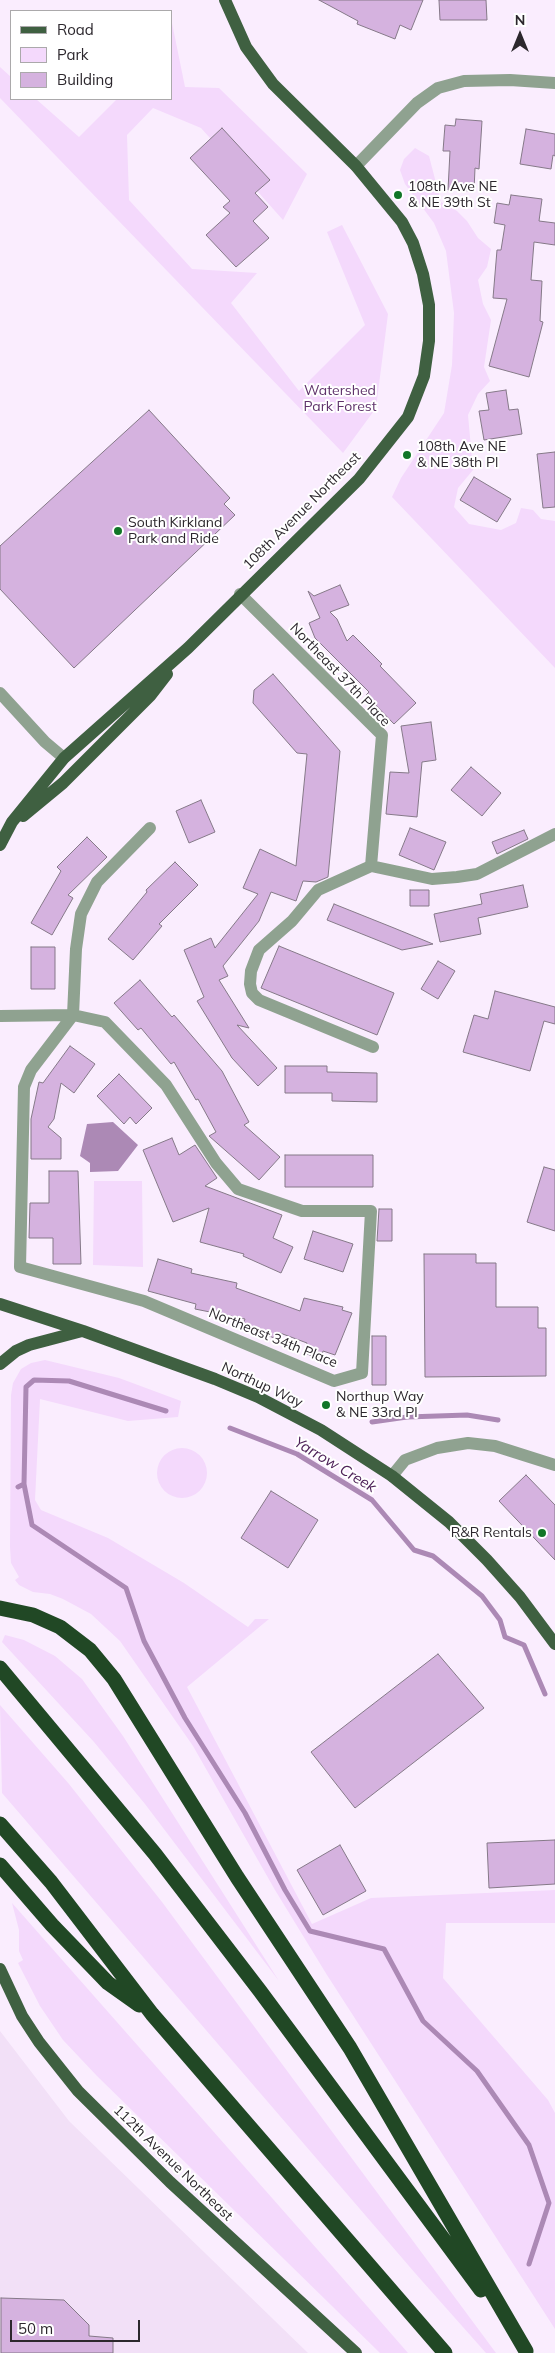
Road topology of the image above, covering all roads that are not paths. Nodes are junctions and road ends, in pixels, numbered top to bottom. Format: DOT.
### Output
graph roads {
  1 [pos="224,0"];
  2 [pos="555,83"];
  3 [pos="356,166"];
  4 [pos="240,594"];
  5 [pos="188,648"];
  6 [pos="0,693"];
  7 [pos="64,758"];
  8 [pos="12,822"];
  9 [pos="150,828"];
  10 [pos="555,834"];
  11 [pos="0,845"];
  12 [pos="371,866"];
  13 [pos="73,1015"];
  14 [pos="0,1016"];
  15 [pos="373,1047"];
  16 [pos="0,1304"];
  17 [pos="83,1331"];
  18 [pos="0,1364"];
  19 [pos="555,1465"];
  20 [pos="392,1476"];
  21 [pos="0,1608"];
  22 [pos="555,1644"];
  23 [pos="0,1668"];
  24 [pos="0,1824"];
  25 [pos="0,1865"];
  26 [pos="0,1969"];
  27 [pos="152,2014"];
  28 [pos="527,2352"];
  29 [pos="356,2353"];
  30 [pos="445,2353"];
  1 -- 3 [label="main road, 108th Avenue Northeast"];
  2 -- 3 [label="street"];
  3 -- 4 [label="main road, 108th Avenue Northeast"];
  4 -- 5 [label="main road, 108th Avenue Northeast"];
  4 -- 12 [label="street, Northeast 37th Place"];
  5 -- 7 [label="main road, 108th Avenue Northeast"];
  5 -- 8 [label="main road"];
  6 -- 7 [label="street"];
  7 -- 8 [label="main road, 108th Avenue Northeast"];
  8 -- 11 [label="main road, 108th Avenue Northeast"];
  9 -- 13 [label="street"];
  10 -- 12 [label="street"];
  12 -- 15 [label="street"];
  13 -- 13 [label="street, Northeast 34th Place"];
  13 -- 14 [label="street"];
  16 -- 17 [label="main road, Northup Way"];
  17 -- 18 [label="main road"];
  17 -- 20 [label="main road, Northup Way"];
  19 -- 20 [label="street"];
  20 -- 22 [label="main road, Northup Way"];
  21 -- 28 [label="highway"];
  23 -- 28 [label="highway"];
  24 -- 27 [label="highway"];
  25 -- 27 [label="highway"];
  26 -- 29 [label="main road, 112th Avenue Northeast"];
  27 -- 30 [label="highway"];
}
